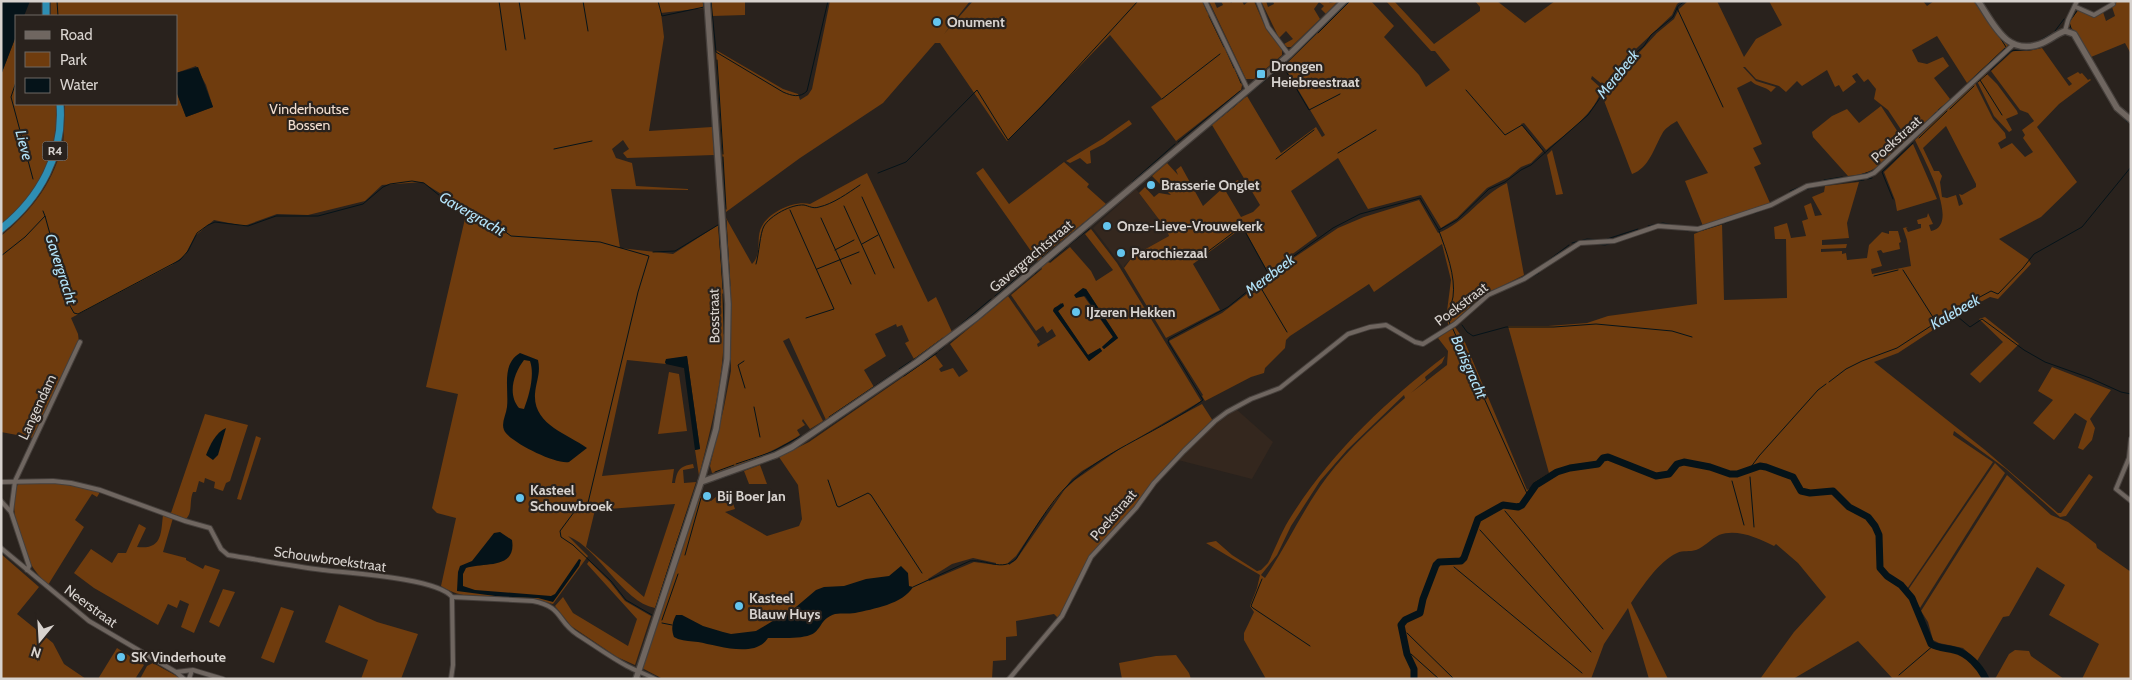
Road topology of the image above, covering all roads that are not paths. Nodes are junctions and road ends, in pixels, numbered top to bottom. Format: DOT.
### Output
graph roads {
  1 [pos="46,1"];
  2 [pos="707,1"];
  3 [pos="1205,1"];
  4 [pos="1258,1"];
  5 [pos="1344,1"];
  6 [pos="1978,1"];
  7 [pos="2077,1"];
  8 [pos="2113,4"];
  9 [pos="2076,7"];
  10 [pos="46,15"];
  11 [pos="2065,31"];
  12 [pos="2013,45"];
  13 [pos="1289,55"];
  14 [pos="1248,90"];
  15 [pos="60,105"];
  16 [pos="2131,120"];
  17 [pos="1,229"];
  18 [pos="80,342"];
  19 [pos="2131,439"];
  20 [pos="15,481"];
  21 [pos="1,482"];
  22 [pos="701,482"];
  23 [pos="1,501"];
  24 [pos="2131,501"];
  25 [pos="11,512"];
  26 [pos="1,548"];
  27 [pos="28,570"];
  28 [pos="452,597"];
  29 [pos="638,670"];
  30 [pos="183,675"];
  31 [pos="190,676"];
  32 [pos="223,679"];
  33 [pos="451,679"];
  34 [pos="636,679"];
  35 [pos="655,679"];
  36 [pos="1009,679"];
  1 -- 10 [label="highway"];
  2 -- 22 [label="street, Bosstraat"];
  3 -- 14 [label="street"];
  4 -- 13 [label="street"];
  5 -- 13 [label="street, Gavergrachtstraat"];
  6 -- 12 [label="street"];
  7 -- 9 [label="street"];
  8 -- 9 [label="street"];
  9 -- 11 [label="street"];
  11 -- 12 [label="street"];
  11 -- 16 [label="street"];
  12 -- 36 [label="street, Poekstraat"];
  13 -- 14 [label="street, Gavergrachtstraat"];
  14 -- 22 [label="street, Gavergrachtstraat"];
  15 -- 17 [label="highway, R4"];
  18 -- 20 [label="street, Langendam"];
  19 -- 24 [label="street"];
  20 -- 21 [label="street, Schouwbroekstraat"];
  20 -- 25 [label="street, Langendam"];
  20 -- 28 [label="street, Schouwbroekstraat"];
  22 -- 29 [label="street, Bosstraat"];
  23 -- 25 [label="street"];
  25 -- 27 [label="street"];
  26 -- 27 [label="street, Neerstraat"];
  27 -- 30 [label="street, Neerstraat"];
  28 -- 29 [label="street, Schouwbroekstraat"];
  28 -- 33 [label="street"];
  29 -- 34 [label="street, Bosstraat"];
  29 -- 35 [label="street, Schouwbroekstraat"];
  30 -- 31 [label="street, Neerstraat"];
  31 -- 32 [label="street, Neerstraat"];
}
